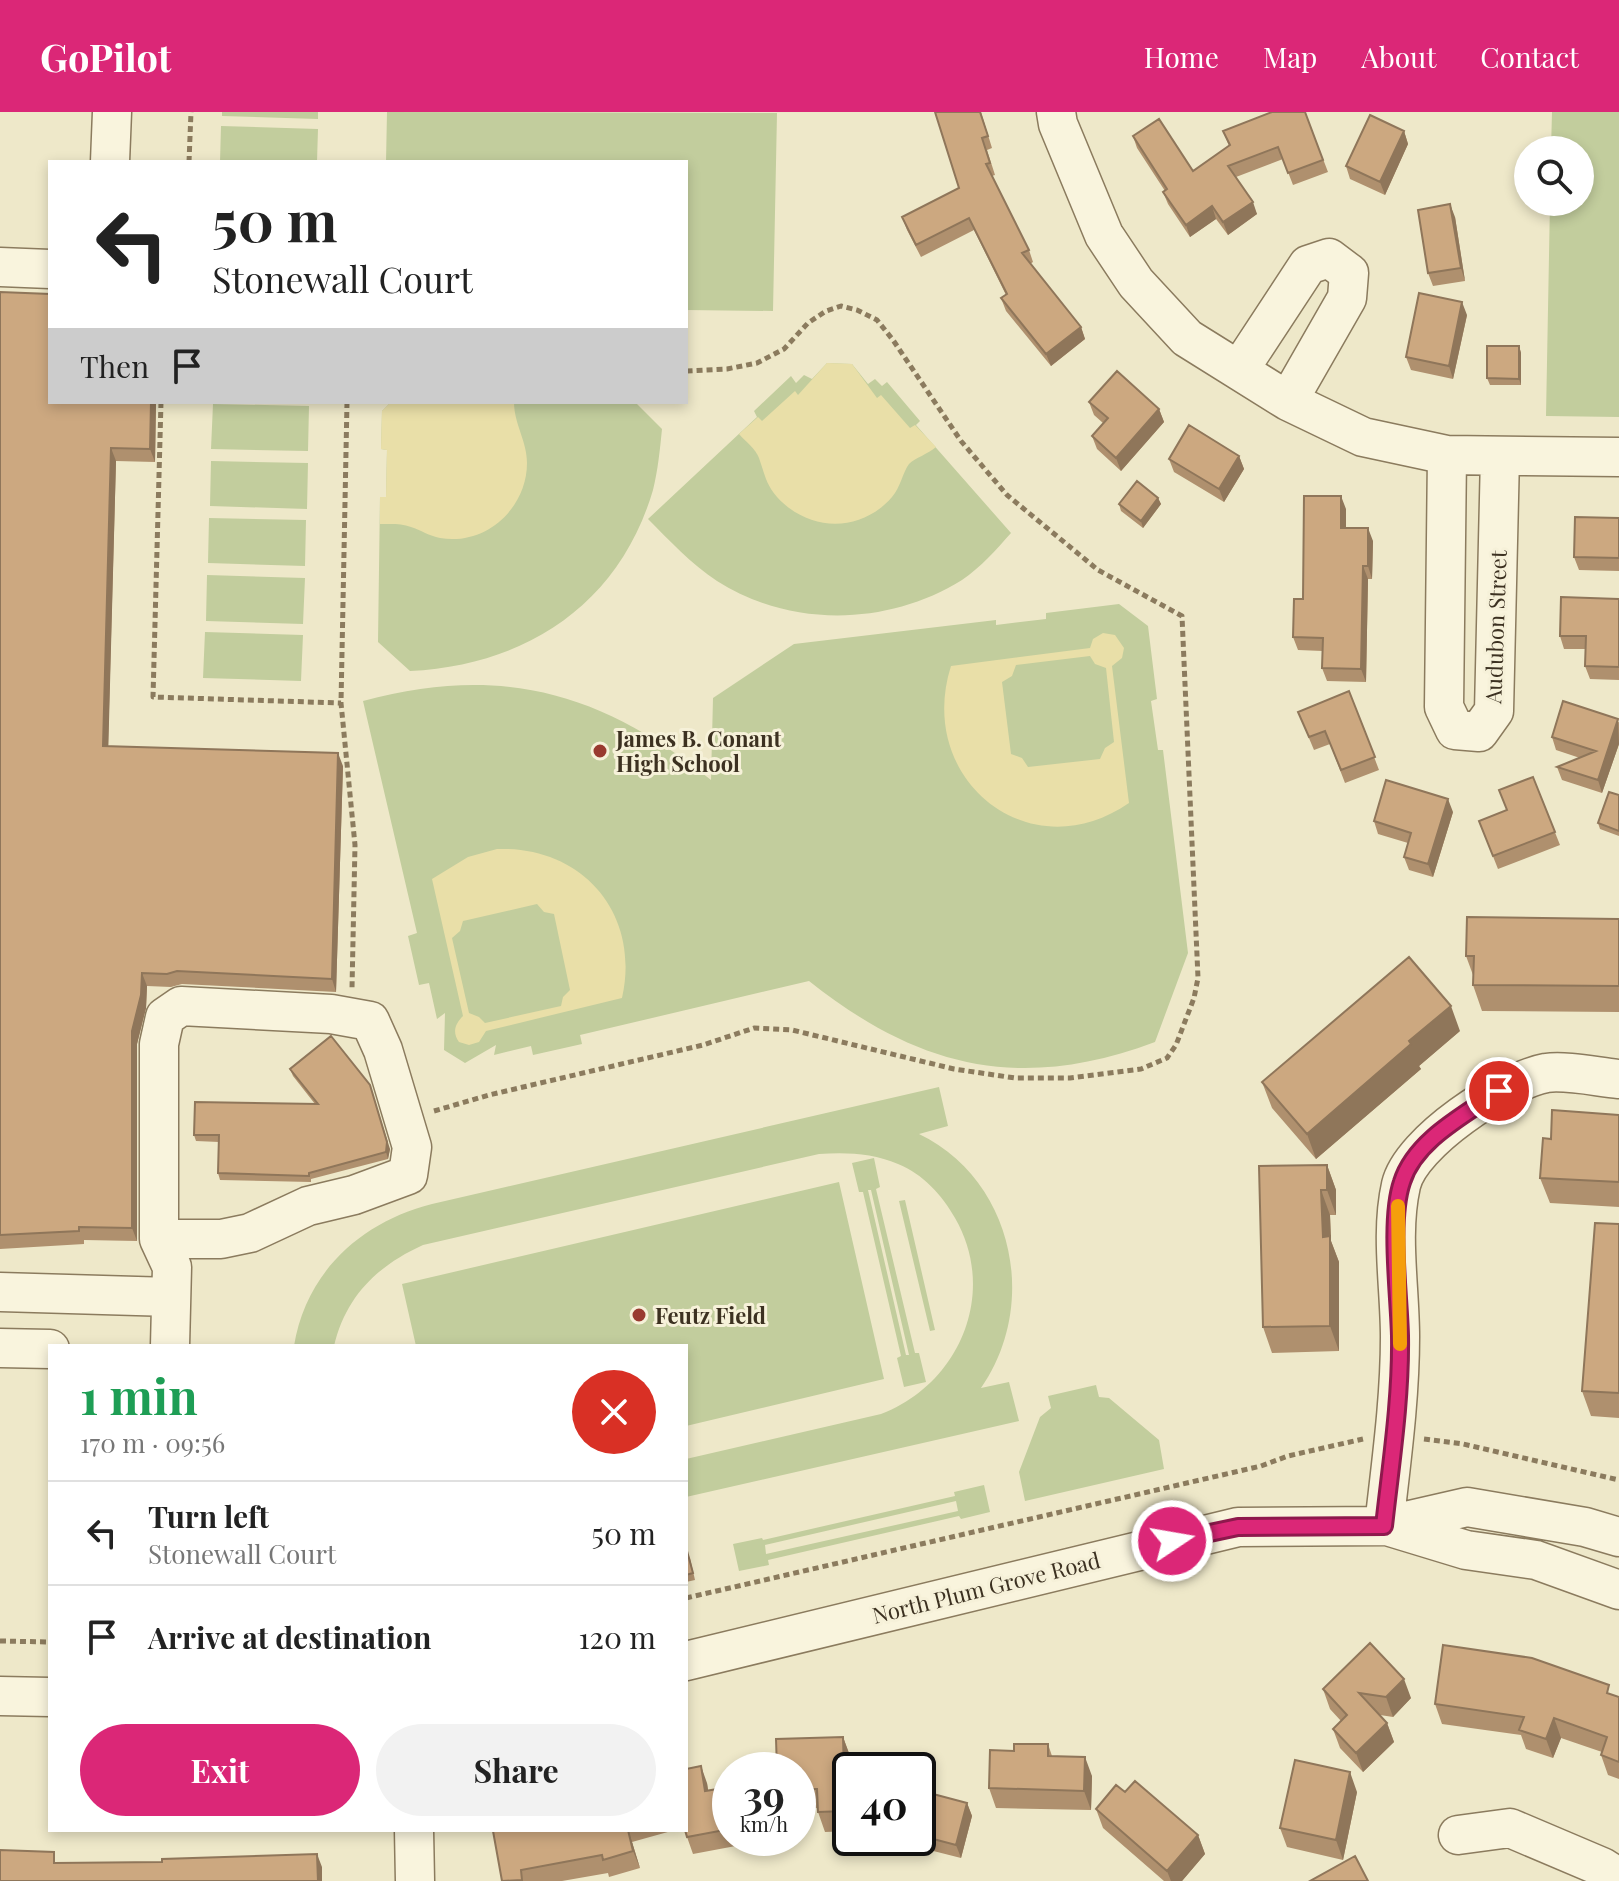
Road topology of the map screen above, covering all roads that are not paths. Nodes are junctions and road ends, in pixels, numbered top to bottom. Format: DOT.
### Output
graph roads {
  1 [pos="112,112"];
  2 [pos="1056,112"];
  3 [pos="110,160"];
  4 [pos="0,267"];
  5 [pos="48,269"];
  6 [pos="1239,370"];
  7 [pos="1288,401"];
  8 [pos="1447,455"];
  9 [pos="1500,456"];
  10 [pos="1619,457"];
  11 [pos="1619,1079"];
  12 [pos="159,1239"];
  13 [pos="0,1292"];
  14 [pos="171,1297"];
  15 [pos="170,1344"];
  16 [pos="0,1348"];
  17 [pos="48,1349"];
  18 [pos="1384,1526"];
  19 [pos="1619,1537"];
  20 [pos="1619,1590"];
  21 [pos="688,1661"];
  22 [pos="0,1696"];
  23 [pos="48,1697"];
  24 [pos="414,1832"];
  25 [pos="1458,1835"];
  26 [pos="1619,1878"];
  27 [pos="415,1881"];
  1 -- 3 [label="street"];
  2 -- 6 [label="street"];
  4 -- 5 [label="street"];
  6 -- 7 [label="street"];
  6 -- 7 [label="street"];
  7 -- 8 [label="street"];
  8 -- 9 [label="street"];
  8 -- 9 [label="street, Audubon Street"];
  9 -- 10 [label="street"];
  11 -- 18 [label="street"];
  12 -- 12 [label="street"];
  12 -- 14 [label="street"];
  13 -- 14 [label="street"];
  14 -- 15 [label="street"];
  16 -- 17 [label="street"];
  18 -- 19 [label="street, North Plum Grove Road"];
  18 -- 20 [label="street, North Plum Grove Road"];
  18 -- 21 [label="street, North Plum Grove Road"];
  22 -- 23 [label="street"];
  24 -- 27 [label="street"];
  25 -- 26 [label="street"];
}
